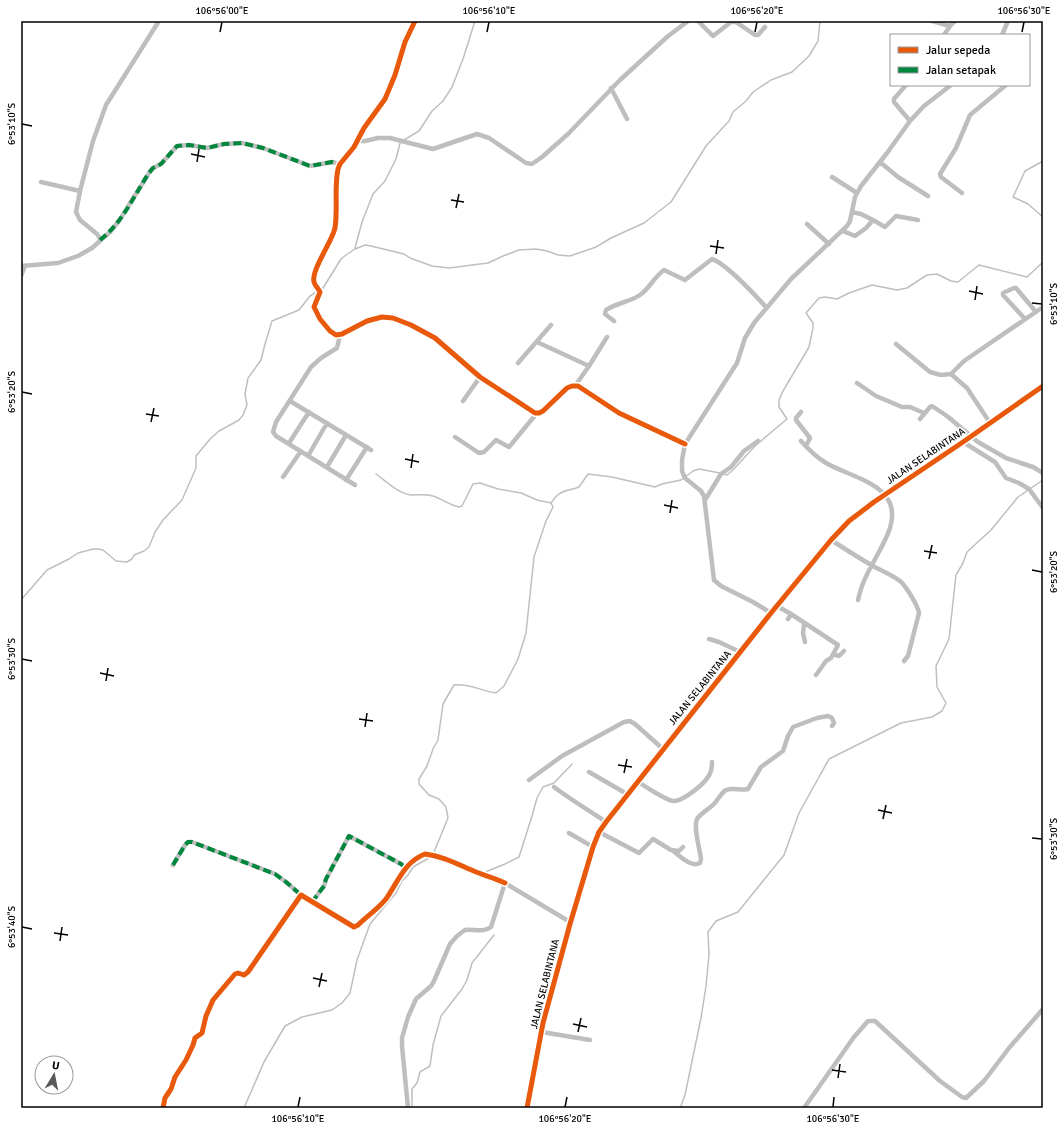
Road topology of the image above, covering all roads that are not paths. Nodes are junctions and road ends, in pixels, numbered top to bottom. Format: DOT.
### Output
graph roads {
  1 [pos="159,21"];
  2 [pos="415,21"];
  3 [pos="688,21"];
  4 [pos="698,21"];
  5 [pos="932,21"];
  6 [pos="955,21"];
  7 [pos="1008,21"];
  8 [pos="950,26"];
  9 [pos="765,27"];
  10 [pos="945,34"];
  11 [pos="1002,34"];
  12 [pos="905,86"];
  13 [pos="950,86"];
  14 [pos="1005,86"];
  15 [pos="612,88"];
  16 [pos="627,119"];
  17 [pos="910,121"];
  18 [pos="357,141"];
  19 [pos="880,162"];
  20 [pos="340,164"];
  21 [pos="832,177"];
  22 [pos="41,182"];
  23 [pos="80,191"];
  24 [pos="857,193"];
  25 [pos="962,193"];
  26 [pos="928,196"];
  27 [pos="852,212"];
  28 [pos="873,220"];
  29 [pos="918,220"];
  30 [pos="807,224"];
  31 [pos="843,231"];
  32 [pos="100,240"];
  33 [pos="829,244"];
  34 [pos="23,266"];
  35 [pos="21,276"];
  36 [pos="766,307"];
  37 [pos="1043,307"];
  38 [pos="1036,312"];
  39 [pos="1025,319"];
  40 [pos="614,321"];
  41 [pos="551,325"];
  42 [pos="340,335"];
  43 [pos="607,337"];
  44 [pos="537,342"];
  45 [pos="896,344"];
  46 [pos="518,363"];
  47 [pos="589,366"];
  48 [pos="951,374"];
  49 [pos="480,377"];
  50 [pos="857,383"];
  51 [pos="575,386"];
  52 [pos="1043,386"];
  53 [pos="290,401"];
  54 [pos="463,401"];
  55 [pos="309,412"];
  56 [pos="801,412"];
  57 [pos="924,413"];
  58 [pos="537,414"];
  59 [pos="920,419"];
  60 [pos="327,423"];
  61 [pos="990,423"];
  62 [pos="346,435"];
  63 [pos="455,437"];
  64 [pos="970,437"];
  65 [pos="758,441"];
  66 [pos="801,441"];
  67 [pos="963,442"];
  68 [pos="289,443"];
  69 [pos="685,444"];
  70 [pos="806,446"];
  71 [pos="367,447"];
  72 [pos="372,450"];
  73 [pos="301,451"];
  74 [pos="308,456"];
  75 [pos="326,467"];
  76 [pos="1043,473"];
  77 [pos="283,477"];
  78 [pos="346,480"];
  79 [pos="355,485"];
  80 [pos="885,495"];
  81 [pos="705,500"];
  82 [pos="1043,508"];
  83 [pos="831,540"];
  84 [pos="872,566"];
  85 [pos="858,600"];
  86 [pos="777,606"];
  87 [pos="771,613"];
  88 [pos="804,624"];
  89 [pos="709,639"];
  90 [pos="805,642"];
  91 [pos="844,651"];
  92 [pos="740,652"];
  93 [pos="833,654"];
  94 [pos="904,661"];
  95 [pos="816,675"];
  96 [pos="832,726"];
  97 [pos="663,749"];
  98 [pos="712,762"];
  99 [pos="589,772"];
  100 [pos="530,780"];
  101 [pos="637,781"];
  102 [pos="554,787"];
  103 [pos="627,794"];
  104 [pos="606,822"];
  105 [pos="599,832"];
  106 [pos="568,833"];
  107 [pos="593,847"];
  108 [pos="683,847"];
  109 [pos="673,850"];
  110 [pos="173,865"];
  111 [pos="406,868"];
  112 [pos="505,883"];
  113 [pos="301,895"];
  114 [pos="312,902"];
  115 [pos="570,922"];
  116 [pos="1043,1009"];
  117 [pos="542,1032"];
  118 [pos="590,1040"];
  119 [pos="163,1108"];
  120 [pos="408,1108"];
  121 [pos="528,1108"];
  122 [pos="804,1108"];
  1 -- 23 [label="street"];
  2 -- 18 [label="street"];
  3 -- 15 [label="street"];
  4 -- 9 [label="street"];
  5 -- 8 [label="street"];
  6 -- 8 [label="street"];
  7 -- 11 [label="street"];
  8 -- 10 [label="street"];
  12 -- 17 [label="street"];
  13 -- 17 [label="street"];
  14 -- 25 [label="street"];
  15 -- 16 [label="street"];
  15 -- 18 [label="street"];
  17 -- 19 [label="street"];
  18 -- 20 [label="street"];
  19 -- 24 [label="street"];
  19 -- 26 [label="street"];
  20 -- 32 [label="street"];
  20 -- 42 [label="street"];
  21 -- 24 [label="street"];
  22 -- 23 [label="street"];
  23 -- 32 [label="street"];
  24 -- 27 [label="street"];
  27 -- 28 [label="street"];
  27 -- 31 [label="street"];
  28 -- 29 [label="street"];
  28 -- 31 [label="street"];
  30 -- 33 [label="street"];
  31 -- 33 [label="street"];
  32 -- 34 [label="street"];
  33 -- 36 [label="street"];
  34 -- 35 [label="street"];
  36 -- 40 [label="street"];
  36 -- 69 [label="street"];
  37 -- 38 [label="street"];
  38 -- 39 [label="street"];
  38 -- 39 [label="street"];
  39 -- 48 [label="street"];
  41 -- 44 [label="street"];
  42 -- 49 [label="street"];
  42 -- 53 [label="street"];
  43 -- 47 [label="street"];
  44 -- 46 [label="street"];
  44 -- 47 [label="street"];
  45 -- 48 [label="street"];
  47 -- 51 [label="street"];
  48 -- 61 [label="street"];
  49 -- 54 [label="street"];
  49 -- 58 [label="street"];
  50 -- 57 [label="street"];
  51 -- 58 [label="street"];
  51 -- 69 [label="street"];
  52 -- 61 [label="street, JALAN SELABINTANA"];
  53 -- 55 [label="street"];
  53 -- 68 [label="street"];
  55 -- 60 [label="street"];
  55 -- 68 [label="street"];
  56 -- 70 [label="street"];
  57 -- 59 [label="street"];
  57 -- 64 [label="street"];
  58 -- 63 [label="street"];
  60 -- 62 [label="street"];
  60 -- 74 [label="street"];
  61 -- 64 [label="street, JALAN SELABINTANA"];
  62 -- 71 [label="street"];
  62 -- 75 [label="street"];
  64 -- 67 [label="street, JALAN SELABINTANA"];
  64 -- 76 [label="street"];
  65 -- 81 [label="street"];
  66 -- 70 [label="street"];
  67 -- 80 [label="street, JALAN SELABINTANA"];
  67 -- 82 [label="street"];
  68 -- 73 [label="street"];
  69 -- 81 [label="street"];
  70 -- 80 [label="street"];
  71 -- 72 [label="street"];
  71 -- 78 [label="street"];
  73 -- 74 [label="street"];
  73 -- 77 [label="street"];
  74 -- 75 [label="street"];
  75 -- 78 [label="street"];
  78 -- 79 [label="street"];
  80 -- 83 [label="street, JALAN SELABINTANA"];
  80 -- 84 [label="street"];
  81 -- 87 [label="street"];
  83 -- 84 [label="street"];
  83 -- 86 [label="street, JALAN SELABINTANA"];
  84 -- 85 [label="street"];
  84 -- 94 [label="street"];
  86 -- 87 [label="street, JALAN SELABINTANA"];
  86 -- 88 [label="street"];
  87 -- 92 [label="street, JALAN SELABINTANA"];
  88 -- 90 [label="street"];
  88 -- 93 [label="street"];
  89 -- 92 [label="street"];
  91 -- 93 [label="street"];
  92 -- 97 [label="street, JALAN SELABINTANA"];
  93 -- 95 [label="street"];
  96 -- 109 [label="street"];
  97 -- 100 [label="street"];
  97 -- 101 [label="street, JALAN SELABINTANA"];
  98 -- 101 [label="street"];
  99 -- 103 [label="street"];
  101 -- 103 [label="street, JALAN SELABINTANA"];
  102 -- 104 [label="street"];
  103 -- 104 [label="street, JALAN SELABINTANA"];
  104 -- 105 [label="street, JALAN SELABINTANA"];
  105 -- 107 [label="street, JALAN SELABINTANA"];
  105 -- 109 [label="street"];
  106 -- 107 [label="street"];
  107 -- 115 [label="street, JALAN SELABINTANA"];
  108 -- 109 [label="street"];
  110 -- 113 [label="street"];
  111 -- 112 [label="street"];
  111 -- 114 [label="street"];
  111 -- 114 [label="street"];
  112 -- 115 [label="street"];
  112 -- 120 [label="street"];
  113 -- 114 [label="street"];
  113 -- 119 [label="street"];
  115 -- 117 [label="street, JALAN SELABINTANA"];
  116 -- 122 [label="street"];
  117 -- 118 [label="street"];
  117 -- 121 [label="street, JALAN SELABINTANA"];
}
